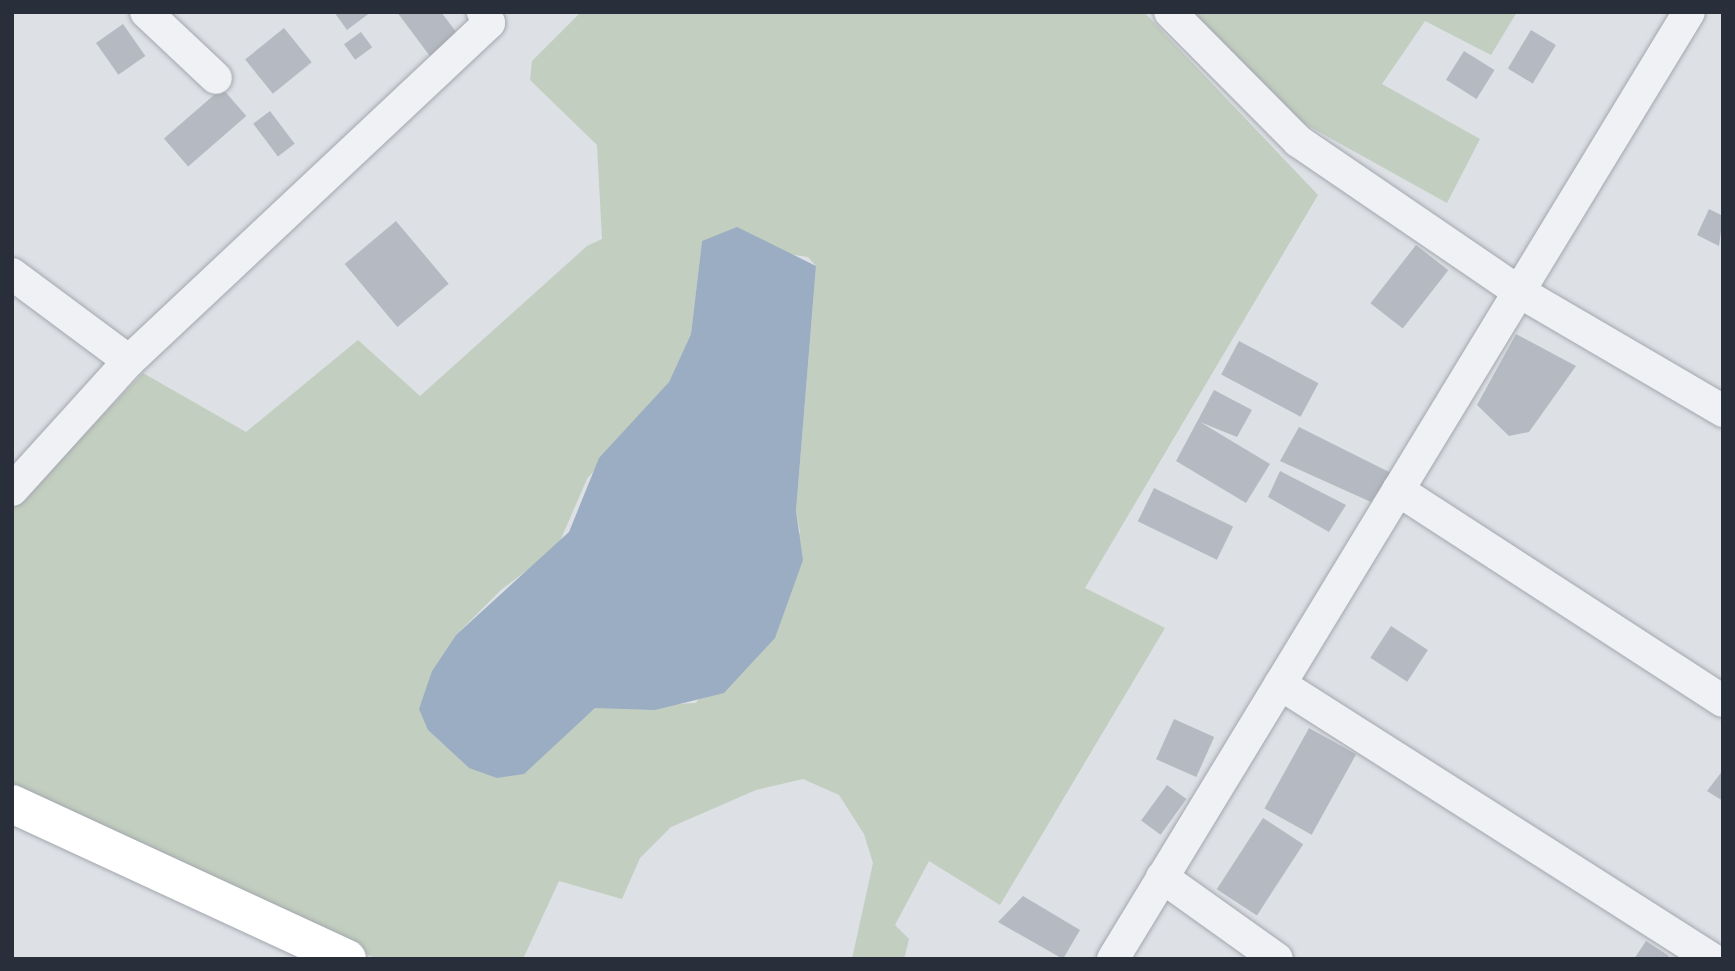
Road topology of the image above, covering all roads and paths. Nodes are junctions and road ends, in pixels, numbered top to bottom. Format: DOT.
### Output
graph roads {
  1 [pos="146,12"];
  2 [pos="483,12"];
  3 [pos="1170,12"];
  4 [pos="1689,12"];
  5 [pos="216,78"];
  6 [pos="12,274"];
  7 [pos="1518,291"];
  8 [pos="129,361"];
  9 [pos="1718,398"];
  10 [pos="12,490"];
  11 [pos="1398,490"];
  12 [pos="1280,684"];
  13 [pos="1723,701"];
  14 [pos="12,804"];
  15 [pos="1162,877"];
  16 [pos="348,959"];
  17 [pos="1112,959"];
  18 [pos="1277,959"];
  19 [pos="1712,959"];
  1 -- 5 [label="street"];
  2 -- 8 [label="street"];
  3 -- 7 [label="street"];
  4 -- 7 [label="street"];
  6 -- 8 [label="street"];
  7 -- 9 [label="street"];
  7 -- 11 [label="street"];
  8 -- 10 [label="street"];
  11 -- 12 [label="street"];
  11 -- 13 [label="street"];
  12 -- 15 [label="street"];
  12 -- 19 [label="street"];
  14 -- 16 [label="street"];
  15 -- 17 [label="street"];
  15 -- 18 [label="street"];
}
